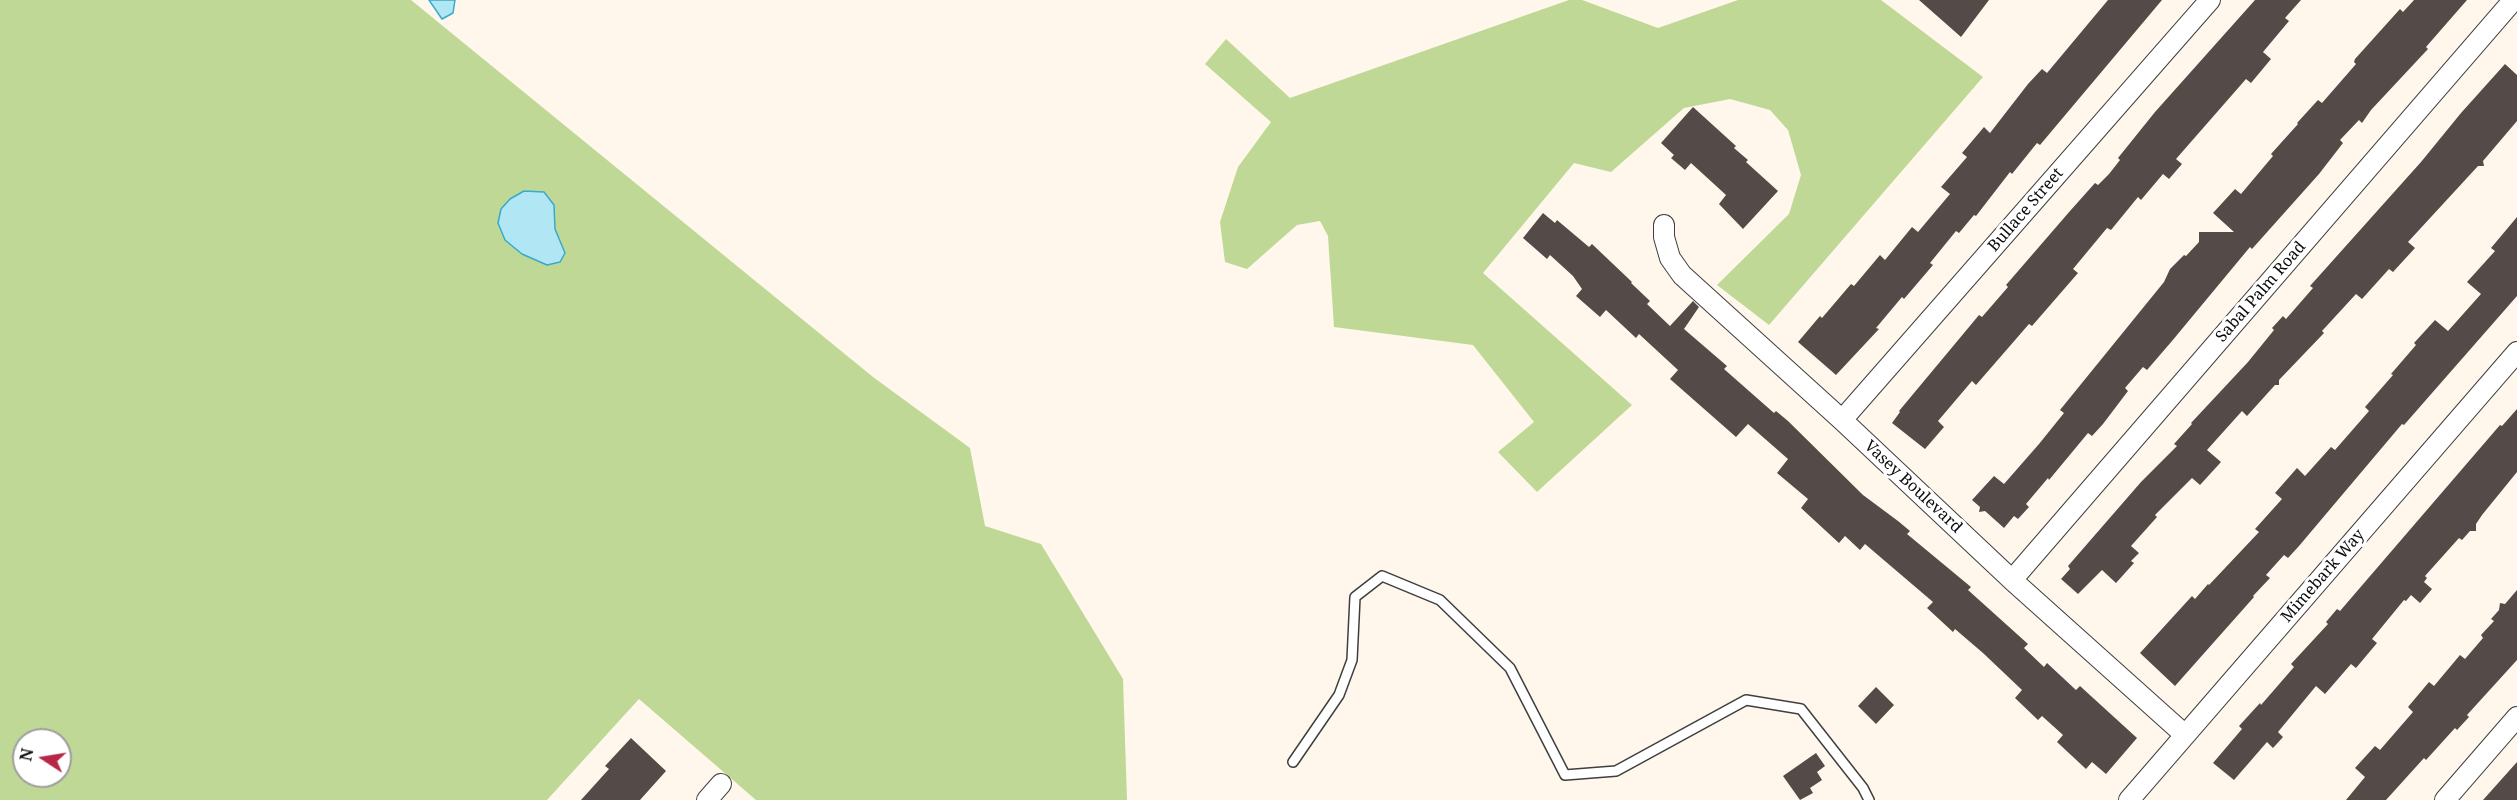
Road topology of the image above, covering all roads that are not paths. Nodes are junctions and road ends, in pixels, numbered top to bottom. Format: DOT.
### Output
graph roads {
  1 [pos="2210,0"];
  2 [pos="2511,5"];
  3 [pos="1664,225"];
  4 [pos="2517,352"];
  5 [pos="1842,420"];
  6 [pos="2012,580"];
  7 [pos="2517,717"];
  8 [pos="2184,735"];
  9 [pos="1293,762"];
  10 [pos="721,784"];
  11 [pos="707,800"];
  12 [pos="1869,800"];
  13 [pos="2129,800"];
  14 [pos="2445,800"];
  1 -- 5 [label="street, Bullace Street"];
  2 -- 6 [label="street, Sabal Palm Road"];
  3 -- 5 [label="street, Vasey Boulevard"];
  4 -- 8 [label="street, Mimebark Way"];
  5 -- 6 [label="street, Vasey Boulevard"];
  6 -- 8 [label="street, Vasey Boulevard"];
  7 -- 14 [label="street"];
  8 -- 13 [label="street, Mimebark Way"];
  9 -- 12 [label="lane"];
  10 -- 11 [label="street"];
}
